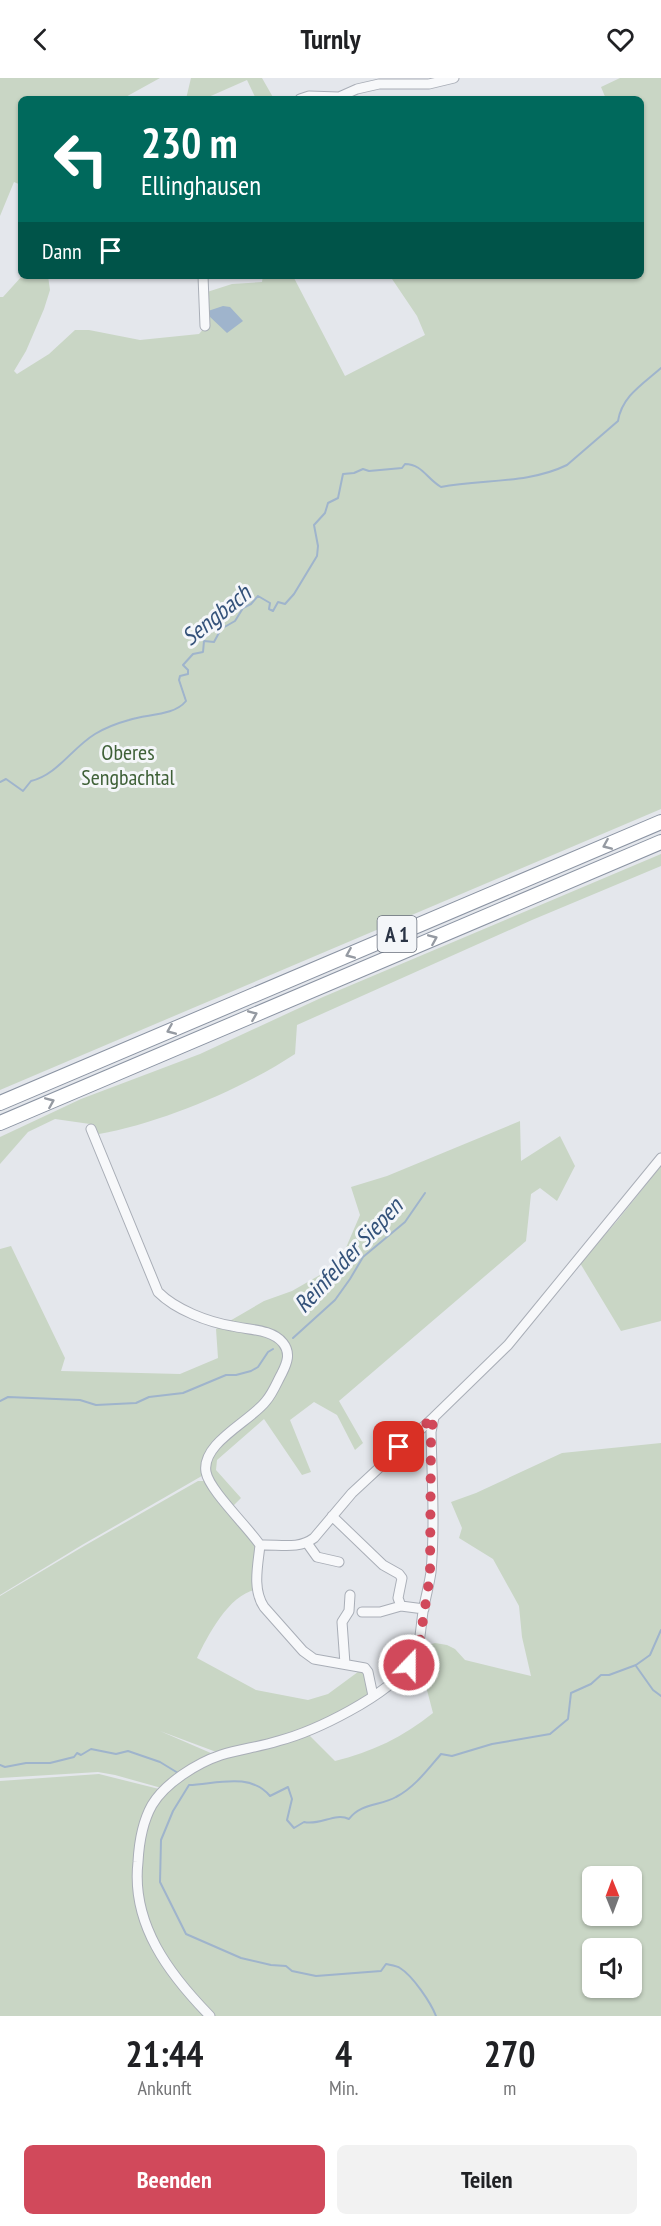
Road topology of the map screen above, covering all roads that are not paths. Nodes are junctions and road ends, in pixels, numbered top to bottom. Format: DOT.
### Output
graph roads {
  1 [pos="454,78"];
  2 [pos="342,96"];
  3 [pos="203,279"];
  4 [pos="205,326"];
  5 [pos="661,822"];
  6 [pos="661,842"];
  7 [pos="0,1103"];
  8 [pos="0,1122"];
  9 [pos="91,1129"];
  10 [pos="661,1158"];
  11 [pos="434,1417"];
  12 [pos="332,1516"];
  13 [pos="307,1543"];
  14 [pos="260,1545"];
  15 [pos="339,1562"];
  16 [pos="350,1595"];
  17 [pos="401,1606"];
  18 [pos="424,1609"];
  19 [pos="362,1612"];
  20 [pos="345,1664"];
  21 [pos="373,1696"];
  22 [pos="210,2016"];
  1 -- 2 [label="street"];
  3 -- 4 [label="street"];
  5 -- 7 [label="highway, A 1, one-way"];
  8 -- 6 [label="highway, A 1, one-way"];
  9 -- 14 [label="street"];
  10 -- 11 [label="street"];
  11 -- 12 [label="street"];
  11 -- 18 [label="street"];
  12 -- 13 [label="street"];
  12 -- 17 [label="street"];
  13 -- 14 [label="street"];
  13 -- 15 [label="street"];
  14 -- 20 [label="street"];
  16 -- 20 [label="street"];
  17 -- 18 [label="street"];
  17 -- 19 [label="street"];
  18 -- 21 [label="street"];
  20 -- 21 [label="street"];
  21 -- 22 [label="street"];
}
